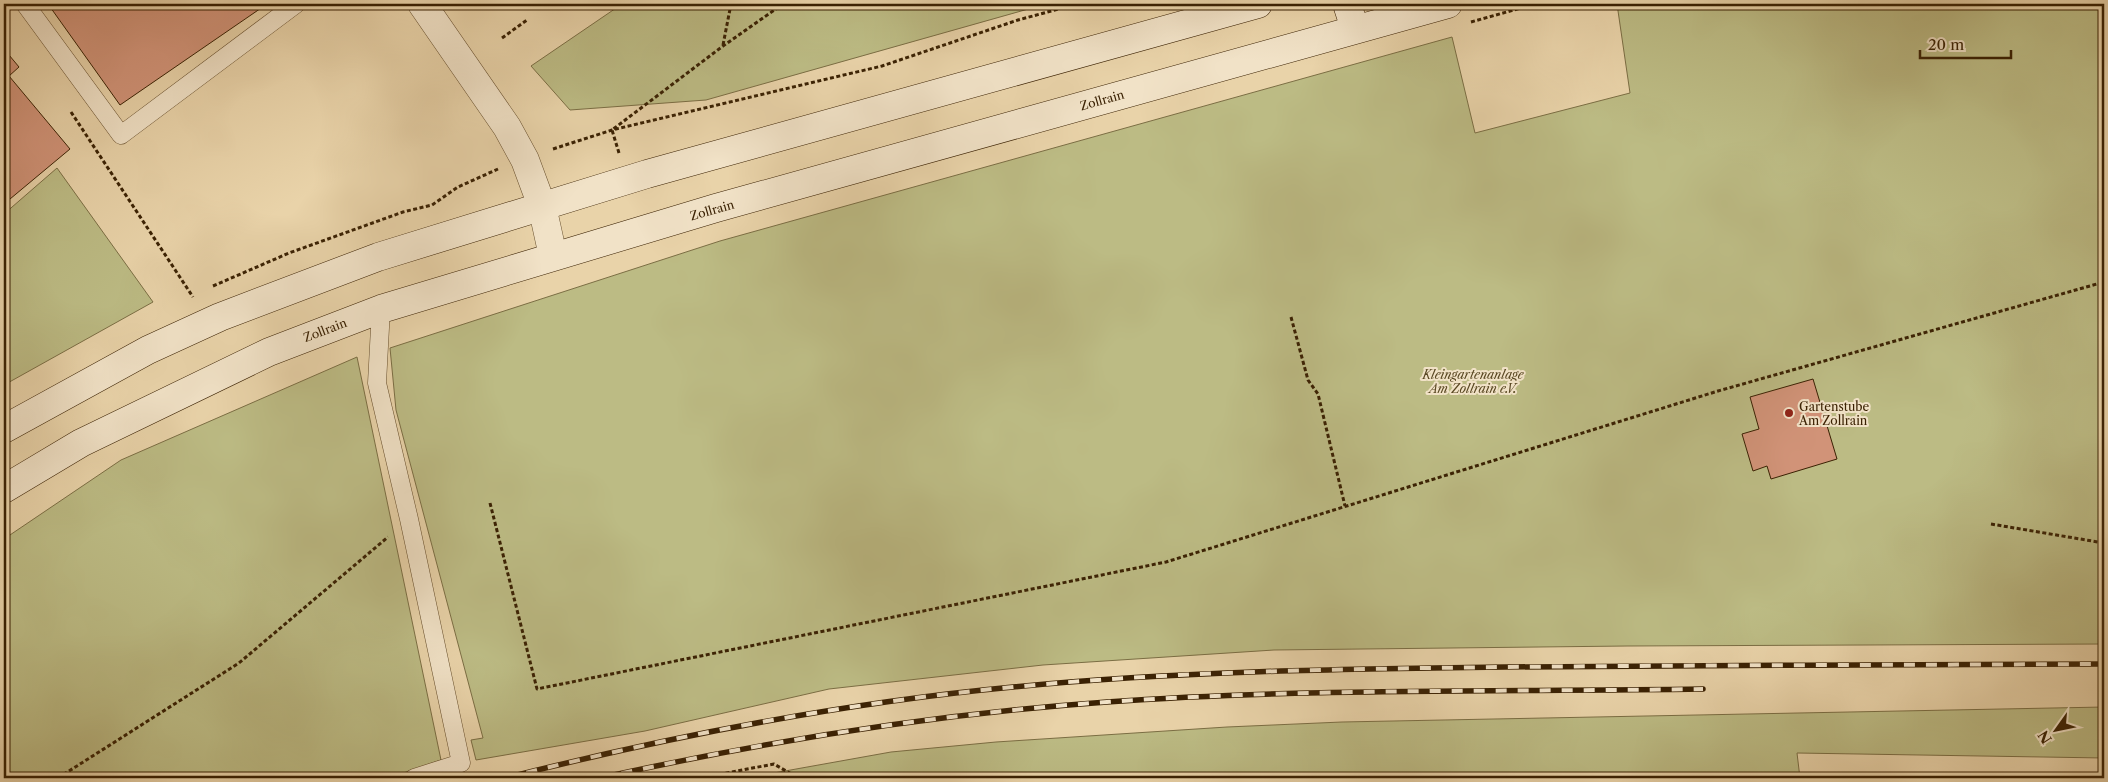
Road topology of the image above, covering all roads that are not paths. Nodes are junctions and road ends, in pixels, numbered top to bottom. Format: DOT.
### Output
graph roads {
  1 [pos="25,4"];
  2 [pos="296,4"];
  3 [pos="422,4"];
  4 [pos="1258,4"];
  5 [pos="1347,4"];
  6 [pos="1448,4"];
  7 [pos="1355,29"];
  8 [pos="542,206"];
  9 [pos="553,256"];
  10 [pos="381,309"];
  11 [pos="4,429"];
  12 [pos="4,489"];
  13 [pos="414,778"];
  1 -- 2 [label="lane"];
  3 -- 8 [label="main road"];
  4 -- 8 [label="main road"];
  5 -- 7 [label="main road"];
  6 -- 7 [label="main road, Zollrain"];
  7 -- 9 [label="main road, Zollrain"];
  8 -- 9 [label="main road"];
  8 -- 11 [label="main road"];
  9 -- 10 [label="main road, Zollrain"];
  10 -- 12 [label="main road, Zollrain"];
  10 -- 13 [label="lane"];
}
